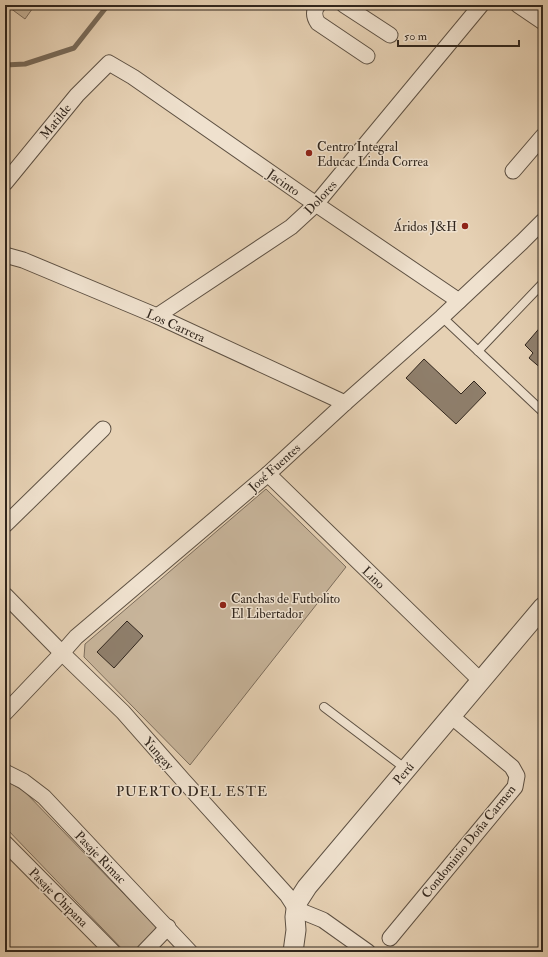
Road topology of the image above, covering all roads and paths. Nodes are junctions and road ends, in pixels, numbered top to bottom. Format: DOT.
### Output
graph roads {
  1 [pos="318,5"];
  2 [pos="344,5"];
  3 [pos="481,5"];
  4 [pos="518,5"];
  5 [pos="543,22"];
  6 [pos="390,35"];
  7 [pos="367,56"];
  8 [pos="109,63"];
  9 [pos="543,136"];
  10 [pos="513,171"];
  11 [pos="5,184"];
  12 [pos="316,204"];
  13 [pos="543,221"];
  14 [pos="5,255"];
  15 [pos="543,283"];
  16 [pos="459,301"];
  17 [pos="157,316"];
  18 [pos="442,317"];
  19 [pos="478,351"];
  20 [pos="345,403"];
  21 [pos="543,412"];
  22 [pos="103,429"];
  23 [pos="268,474"];
  24 [pos="5,525"];
  25 [pos="5,595"];
  26 [pos="543,607"];
  27 [pos="62,653"];
  28 [pos="481,680"];
  29 [pos="324,707"];
  30 [pos="5,713"];
  31 [pos="451,716"];
  32 [pos="406,769"];
  33 [pos="5,772"];
  34 [pos="5,843"];
  35 [pos="296,909"];
  36 [pos="168,928"];
  37 [pos="390,938"];
  38 [pos="113,952"];
  39 [pos="144,952"];
  40 [pos="190,952"];
  41 [pos="293,952"];
  42 [pos="368,952"];
  1 -- 7 [label="street"];
  2 -- 6 [label="street"];
  3 -- 12 [label="street, Dolores"];
  4 -- 5 [label="street"];
  8 -- 11 [label="street, Matilde"];
  8 -- 12 [label="street, Jacinto"];
  9 -- 10 [label="street"];
  12 -- 16 [label="street, Jacinto"];
  12 -- 17 [label="street, Dolores"];
  13 -- 16 [label="street, José Fuentes"];
  14 -- 17 [label="street, Los Carrera"];
  15 -- 19 [label="lane"];
  16 -- 18 [label="street, José Fuentes"];
  17 -- 20 [label="street, Los Carrera"];
  18 -- 19 [label="lane"];
  18 -- 20 [label="street, José Fuentes"];
  19 -- 21 [label="lane"];
  20 -- 23 [label="street, José Fuentes"];
  22 -- 24 [label="street"];
  23 -- 27 [label="street, José Fuentes"];
  23 -- 28 [label="street, Lino"];
  25 -- 27 [label="street, Yungay"];
  26 -- 28 [label="street, Perú"];
  27 -- 30 [label="street, José Fuentes"];
  27 -- 35 [label="street, Yungay"];
  28 -- 31 [label="street, Perú"];
  29 -- 32 [label="lane"];
  31 -- 32 [label="street, Perú"];
  31 -- 37 [label="street, Condominio Doña Carmen"];
  32 -- 35 [label="street, Perú"];
  33 -- 36 [label="street, Pasaje Rimac"];
  34 -- 38 [label="street, Pasaje Chipana"];
  35 -- 41 [label="street, Perú"];
  35 -- 42 [label="street"];
  36 -- 39 [label="street"];
  36 -- 40 [label="street, Pasaje Rimac"];
}
